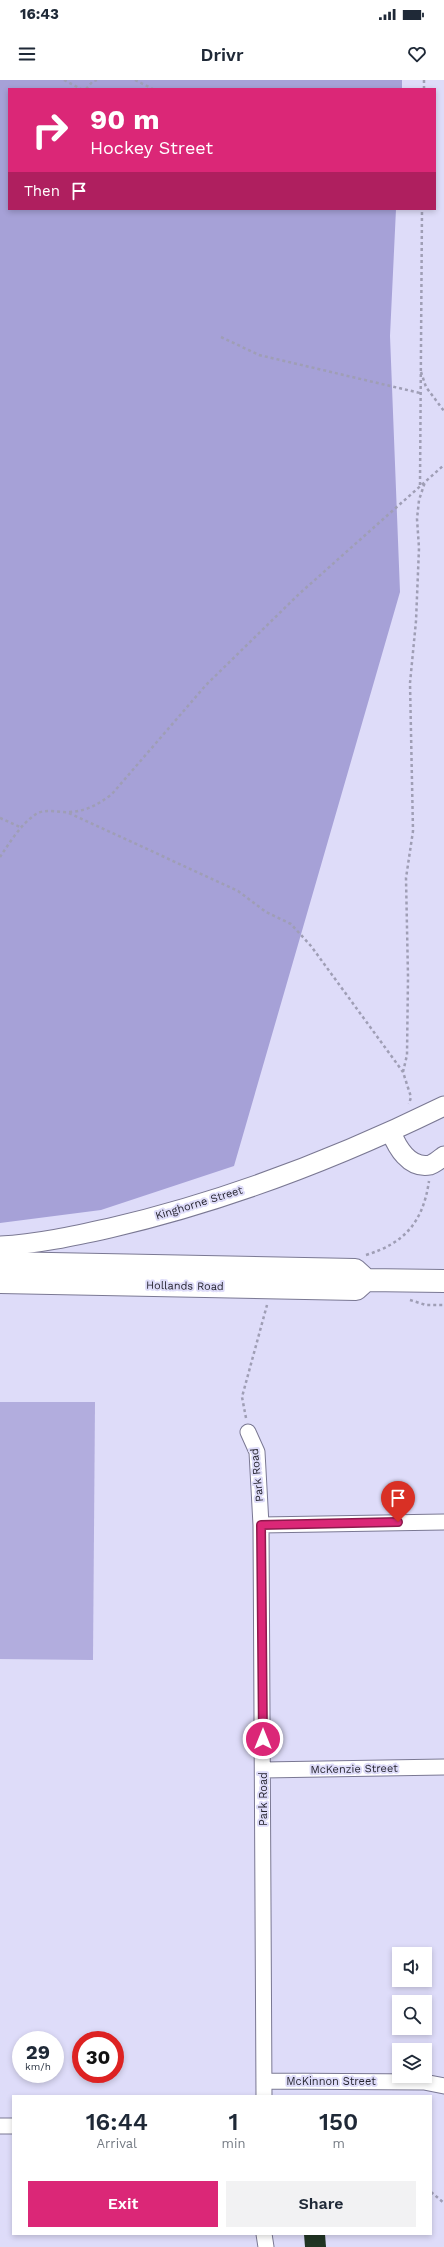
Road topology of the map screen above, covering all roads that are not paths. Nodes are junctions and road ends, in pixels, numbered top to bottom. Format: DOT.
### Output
graph roads {
  1 [pos="444,1106"];
  2 [pos="391,1132"];
  3 [pos="437,1160"];
  4 [pos="0,1246"];
  5 [pos="0,1263"];
  6 [pos="366,1280"];
  7 [pos="444,1281"];
  8 [pos="0,1282"];
  9 [pos="248,1432"];
  10 [pos="444,1522"];
  11 [pos="261,1525"];
  12 [pos="444,1767"];
  13 [pos="263,1770"];
  14 [pos="265,2081"];
  15 [pos="444,2086"];
  16 [pos="264,2095"];
  17 [pos="0,2126"];
  18 [pos="12,2126"];
  19 [pos="264,2235"];
  20 [pos="266,2247"];
  1 -- 2 [label="main road, Kinghorne Street"];
  2 -- 3 [label="main road"];
  2 -- 4 [label="main road, Kinghorne Street"];
  5 -- 6 [label="highway, Hollands Road"];
  6 -- 7 [label="highway, Hollands Road"];
  6 -- 8 [label="highway, Hollands Road"];
  9 -- 11 [label="street, Park Road"];
  10 -- 11 [label="street"];
  11 -- 13 [label="street, Park Road"];
  12 -- 13 [label="street, McKenzie Street"];
  13 -- 14 [label="street, Park Road"];
  14 -- 15 [label="street, McKinnon Street"];
  14 -- 16 [label="street, Park Road"];
  17 -- 18 [label="street"];
  19 -- 20 [label="street"];
}
